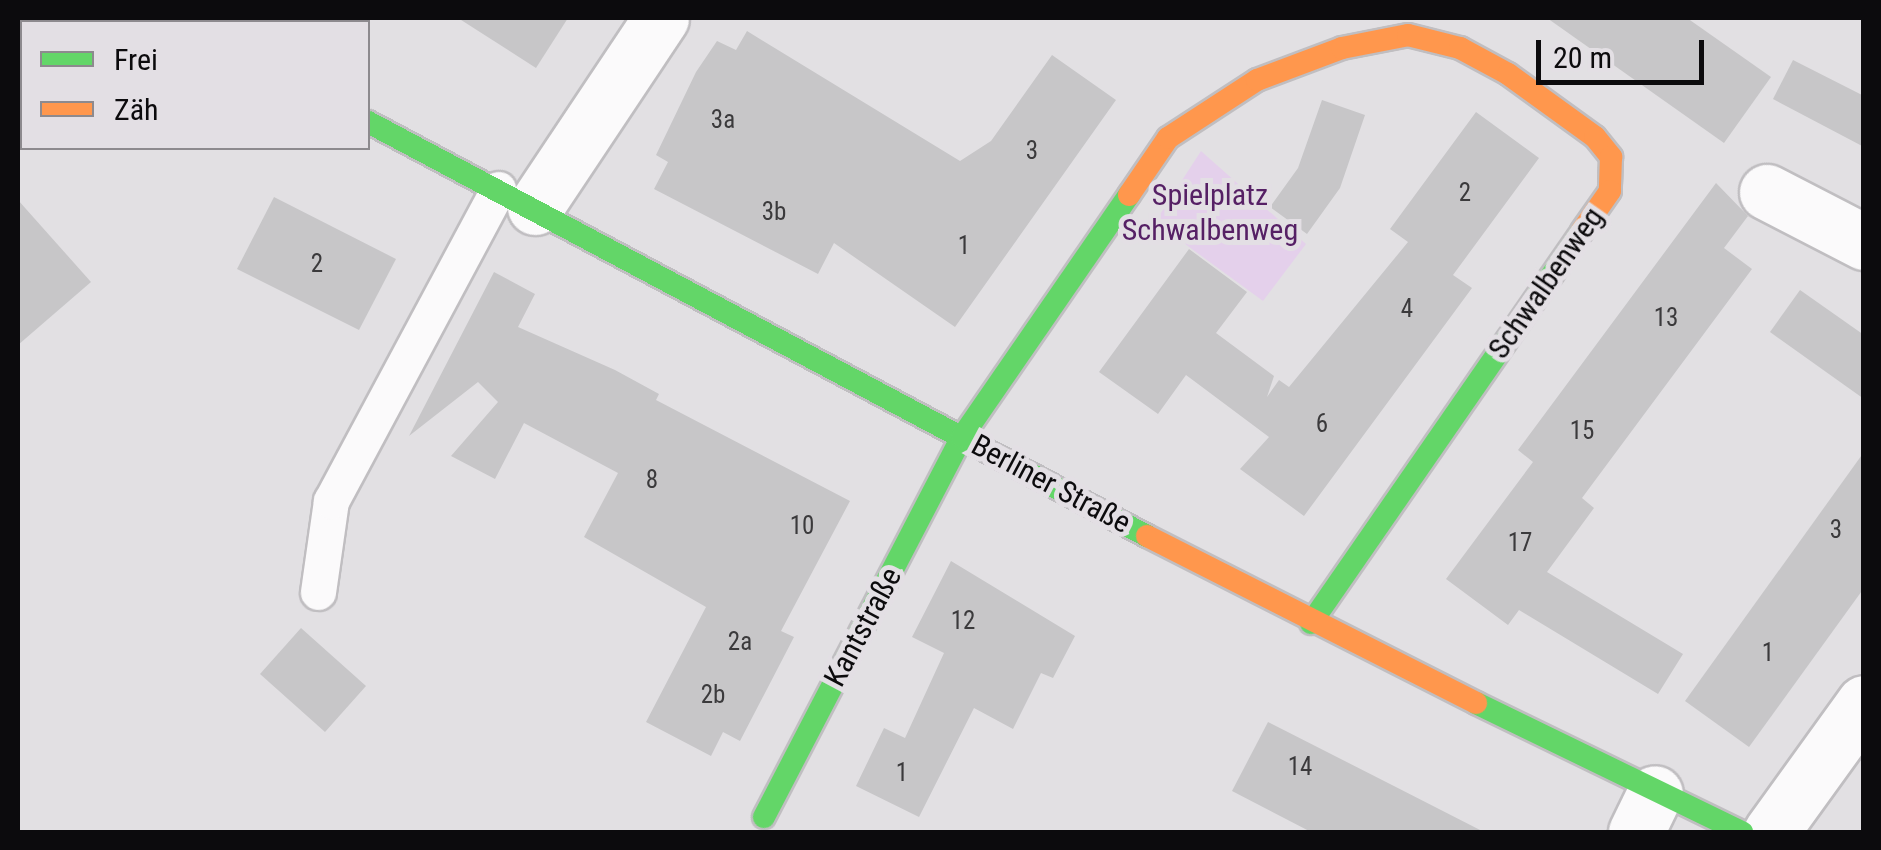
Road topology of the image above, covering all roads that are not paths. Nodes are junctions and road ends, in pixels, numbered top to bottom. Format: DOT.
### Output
graph roads {
  1 [pos="661,18"];
  2 [pos="370,123"];
  3 [pos="1767,192"];
  4 [pos="516,198"];
  5 [pos="1864,242"];
  6 [pos="962,436"];
  7 [pos="318,592"];
  8 [pos="1310,623"];
  9 [pos="1864,703"];
  10 [pos="1645,812"];
  11 [pos="764,818"];
  12 [pos="1742,832"];
  13 [pos="1770,832"];
  1 -- 4 [label="street"];
  2 -- 4 [label="street, Berliner Straße"];
  3 -- 5 [label="street"];
  4 -- 6 [label="street, Berliner Straße"];
  4 -- 7 [label="lane"];
  6 -- 8 [label="street, Berliner Straße"];
  6 -- 8 [label="street, Schwalbenweg"];
  6 -- 11 [label="street, Kantstraße"];
  8 -- 10 [label="street, Berliner Straße"];
  9 -- 13 [label="street"];
  10 -- 12 [label="street, Berliner Straße"];
}
